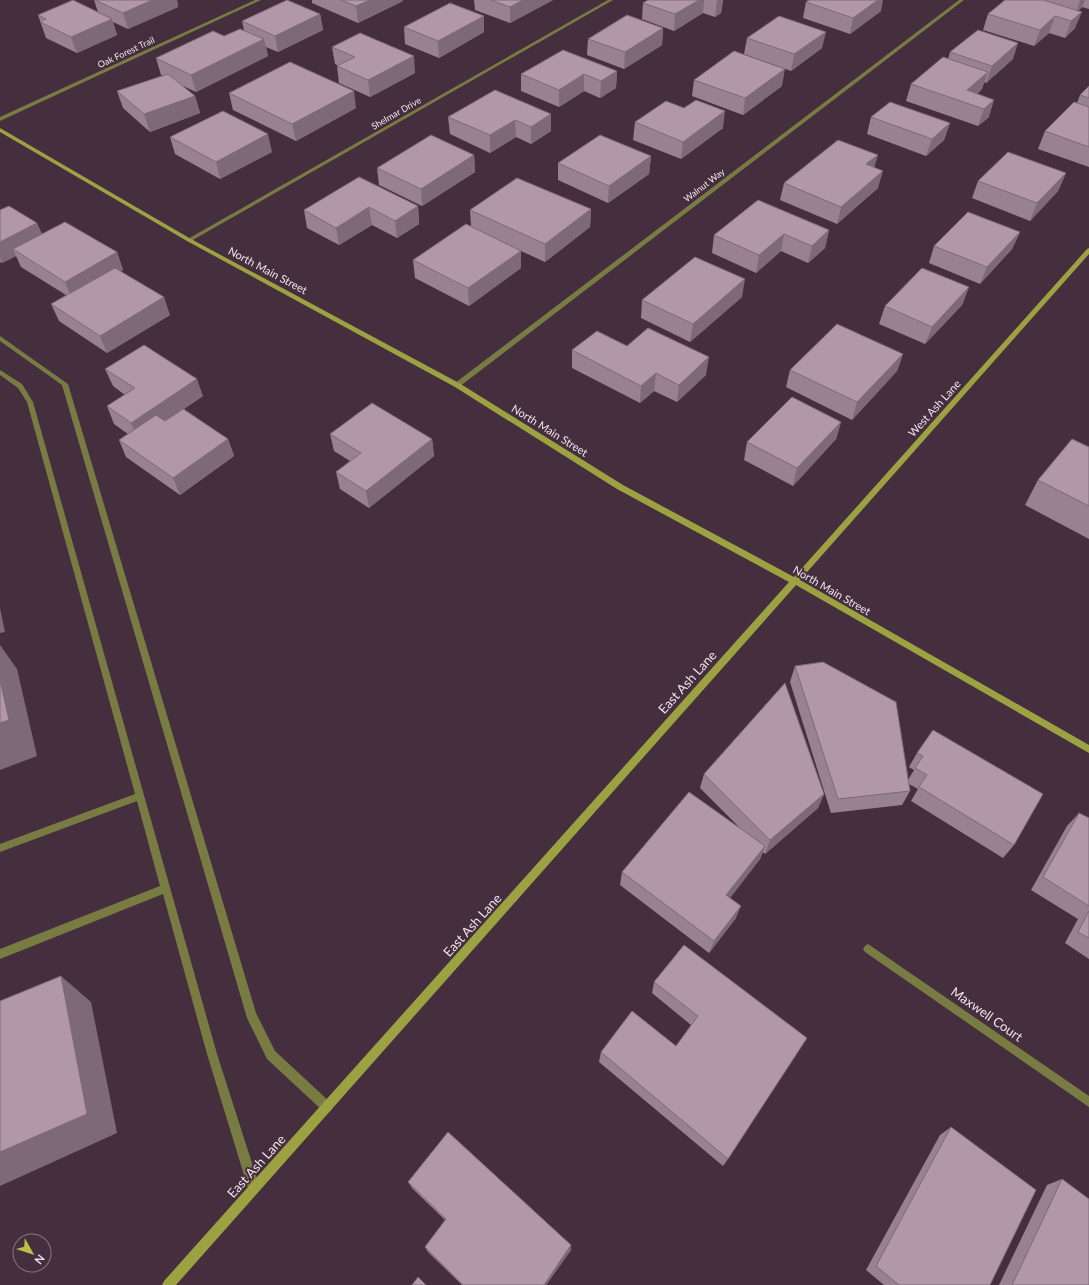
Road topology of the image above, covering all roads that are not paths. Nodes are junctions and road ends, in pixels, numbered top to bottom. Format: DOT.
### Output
graph roads {
  1 [pos="259,0"];
  2 [pos="611,0"];
  3 [pos="962,0"];
  4 [pos="0,119"];
  5 [pos="0,130"];
  6 [pos="189,240"];
  7 [pos="1089,250"];
  8 [pos="0,338"];
  9 [pos="0,372"];
  10 [pos="457,385"];
  11 [pos="795,581"];
  12 [pos="1089,749"];
  13 [pos="140,796"];
  14 [pos="0,848"];
  15 [pos="166,888"];
  16 [pos="868,949"];
  17 [pos="0,954"];
  18 [pos="1089,1102"];
  19 [pos="327,1107"];
  20 [pos="254,1188"];
  21 [pos="168,1285"];
  1 -- 4 [label="street, Oak Forest Trail"];
  2 -- 6 [label="street, Shelmar Drive"];
  3 -- 10 [label="street, Walnut Way"];
  5 -- 6 [label="main road, North Main Street"];
  6 -- 10 [label="main road, North Main Street"];
  7 -- 11 [label="main road, West Ash Lane"];
  8 -- 19 [label="street"];
  9 -- 13 [label="street"];
  10 -- 11 [label="main road, North Main Street"];
  11 -- 12 [label="main road, North Main Street"];
  11 -- 19 [label="main road, East Ash Lane"];
  13 -- 14 [label="street"];
  13 -- 15 [label="street"];
  15 -- 17 [label="street"];
  15 -- 20 [label="street"];
  16 -- 18 [label="street, Maxwell Court"];
  19 -- 20 [label="main road, East Ash Lane"];
  20 -- 21 [label="main road, East Ash Lane"];
}
